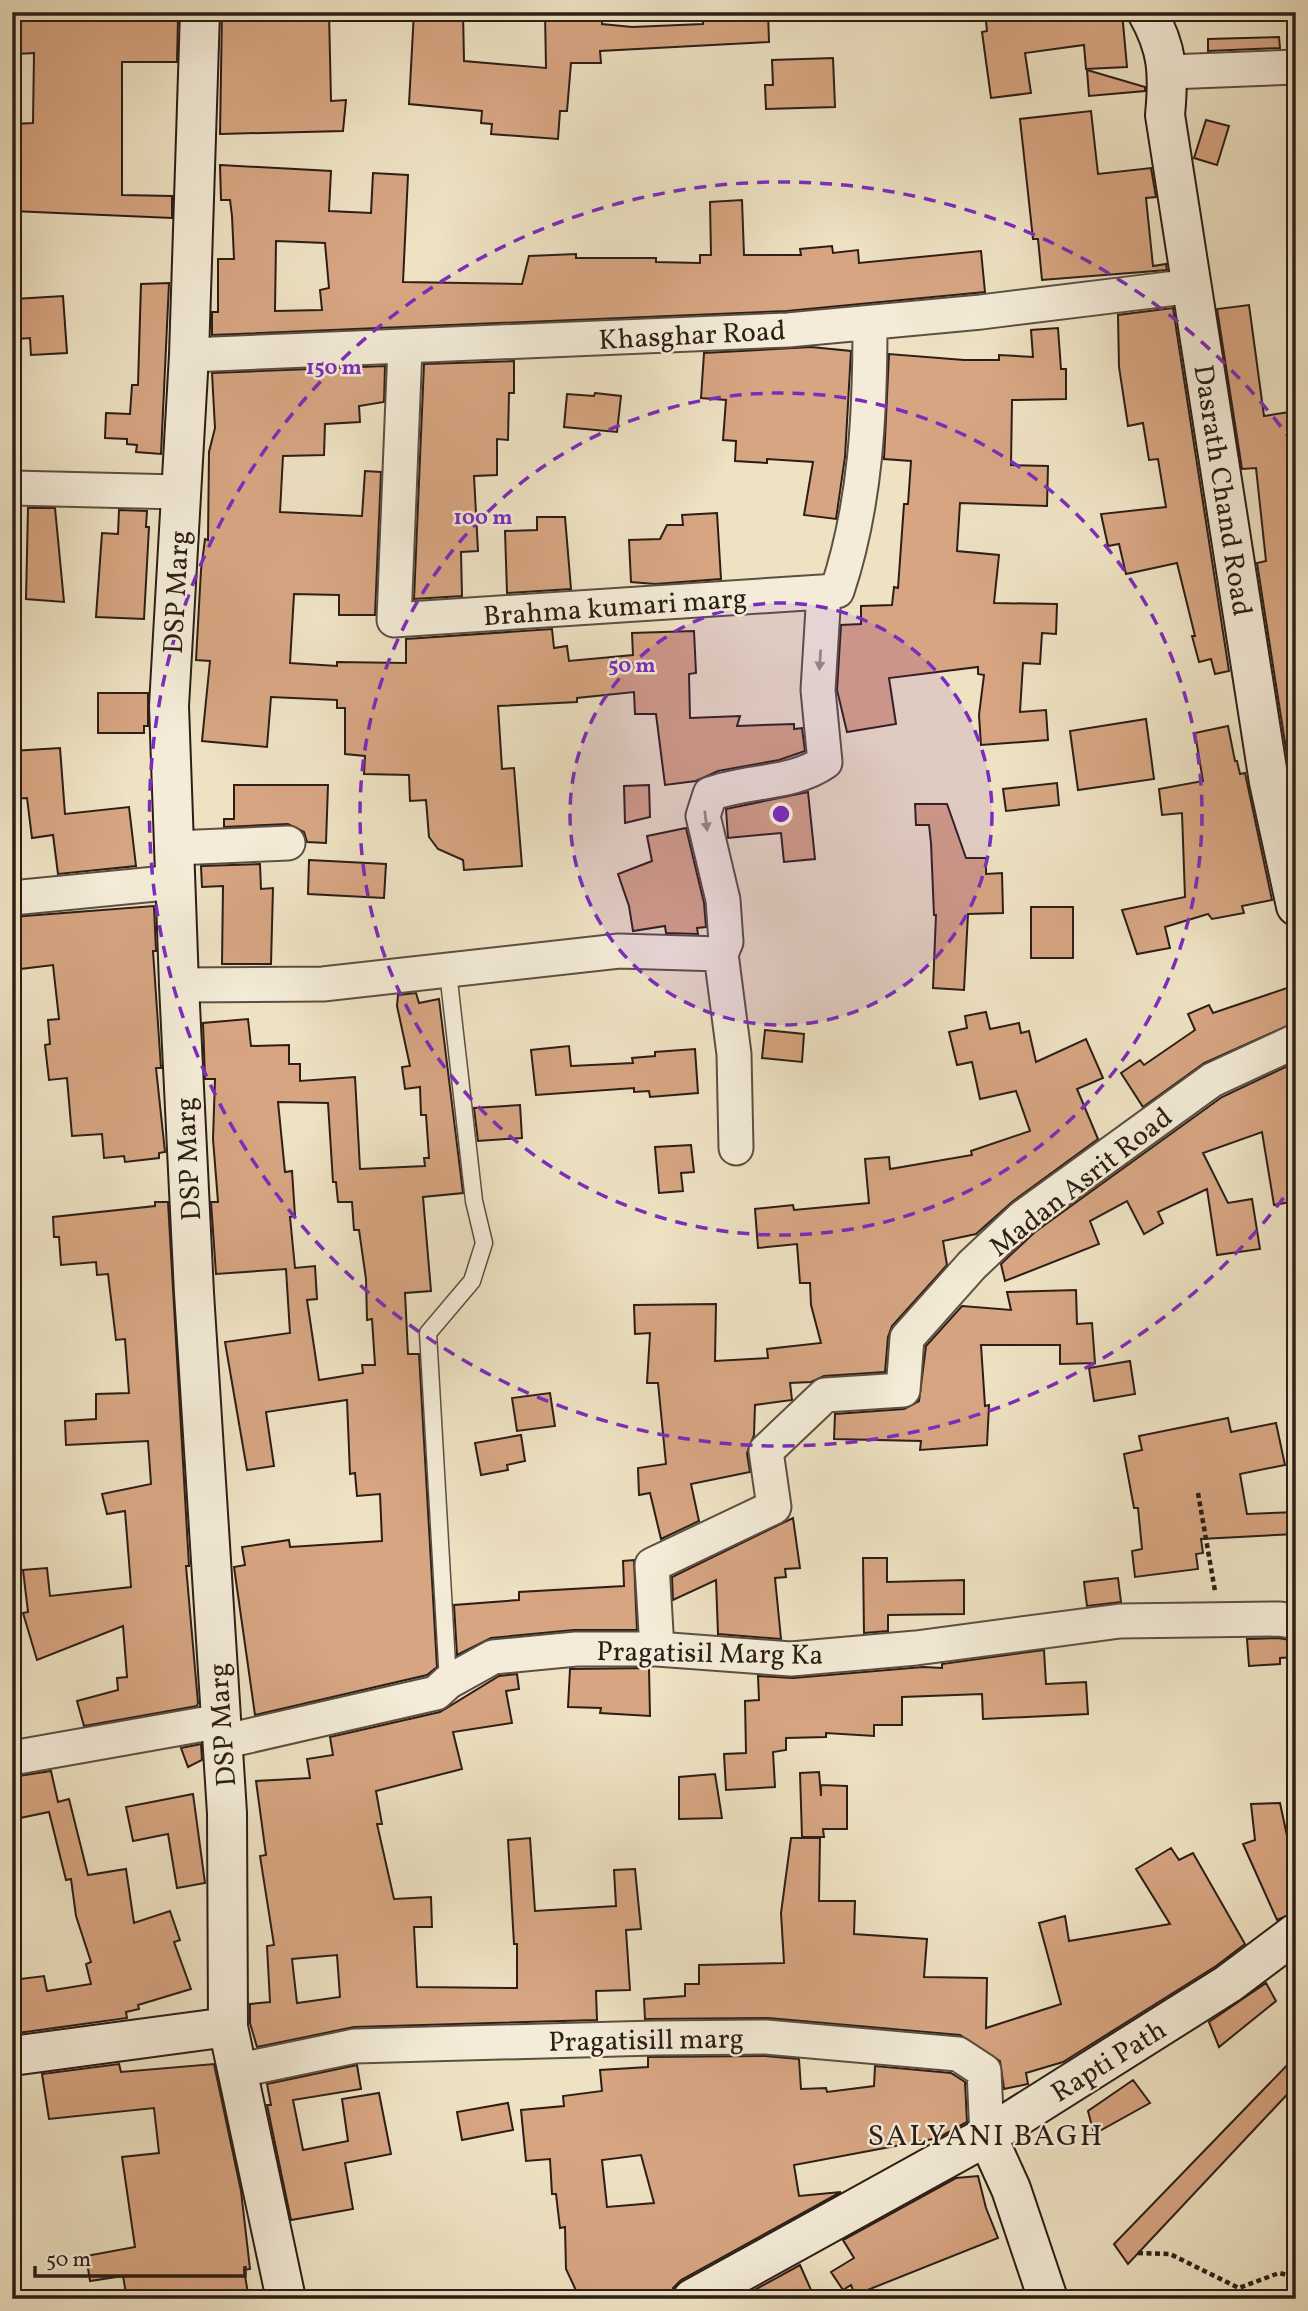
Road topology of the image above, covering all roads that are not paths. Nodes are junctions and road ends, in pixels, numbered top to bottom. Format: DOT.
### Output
graph roads {
  1 [pos="200,12"];
  2 [pos="1147,12"];
  3 [pos="1296,67"];
  4 [pos="1169,72"];
  5 [pos="1193,286"];
  6 [pos="870,324"];
  7 [pos="405,348"];
  8 [pos="189,355"];
  9 [pos="12,488"];
  10 [pos="180,492"];
  11 [pos="824,592"];
  12 [pos="288,843"];
  13 [pos="176,865"];
  14 [pos="12,898"];
  15 [pos="1296,906"];
  16 [pos="721,954"];
  17 [pos="448,972"];
  18 [pos="179,985"];
  19 [pos="1296,1041"];
  20 [pos="736,1148"];
  21 [pos="1296,1622"];
  22 [pos="657,1649"];
  23 [pos="448,1682"];
  24 [pos="221,1731"];
  25 [pos="12,1758"];
  26 [pos="1296,1933"];
  27 [pos="228,2027"];
  28 [pos="12,2056"];
  29 [pos="240,2070"];
  30 [pos="987,2136"];
  31 [pos="286,2299"];
  32 [pos="692,2299"];
  33 [pos="1048,2299"];
  1 -- 8 [label="street, DSP Marg"];
  2 -- 4 [label="street"];
  3 -- 4 [label="street"];
  4 -- 5 [label="street, Dasrath Chand Road"];
  5 -- 6 [label="street, Khasghar Road"];
  5 -- 15 [label="street, Dasrath Chand Road"];
  6 -- 7 [label="street, Khasghar Road"];
  6 -- 11 [label="street"];
  7 -- 8 [label="street, Khasghar Road"];
  7 -- 11 [label="street, Brahma kumari marg"];
  8 -- 10 [label="street, DSP Marg"];
  9 -- 10 [label="street"];
  10 -- 13 [label="street, DSP Marg"];
  11 -- 16 [label="street, one-way"];
  12 -- 13 [label="street"];
  13 -- 14 [label="street"];
  13 -- 18 [label="street, DSP Marg"];
  16 -- 17 [label="street"];
  16 -- 20 [label="street"];
  17 -- 18 [label="street"];
  17 -- 23 [label="lane"];
  18 -- 24 [label="street, DSP Marg"];
  19 -- 22 [label="street, Madan Asrit Road"];
  21 -- 22 [label="street, Pragatisil Marg Ka"];
  22 -- 23 [label="street, Pragatisil Marg Ka"];
  23 -- 24 [label="street, Pragatisil Marg Ka"];
  24 -- 25 [label="street, Pragatisil Marg Ka"];
  24 -- 27 [label="street, DSP Marg"];
  26 -- 30 [label="street, Rapti Path"];
  27 -- 28 [label="street"];
  27 -- 29 [label="street, DSP Marg"];
  29 -- 30 [label="street, Pragatisill marg"];
  29 -- 31 [label="street, DSP Marg"];
  30 -- 32 [label="street, Rapti Path"];
  30 -- 33 [label="street"];
}
